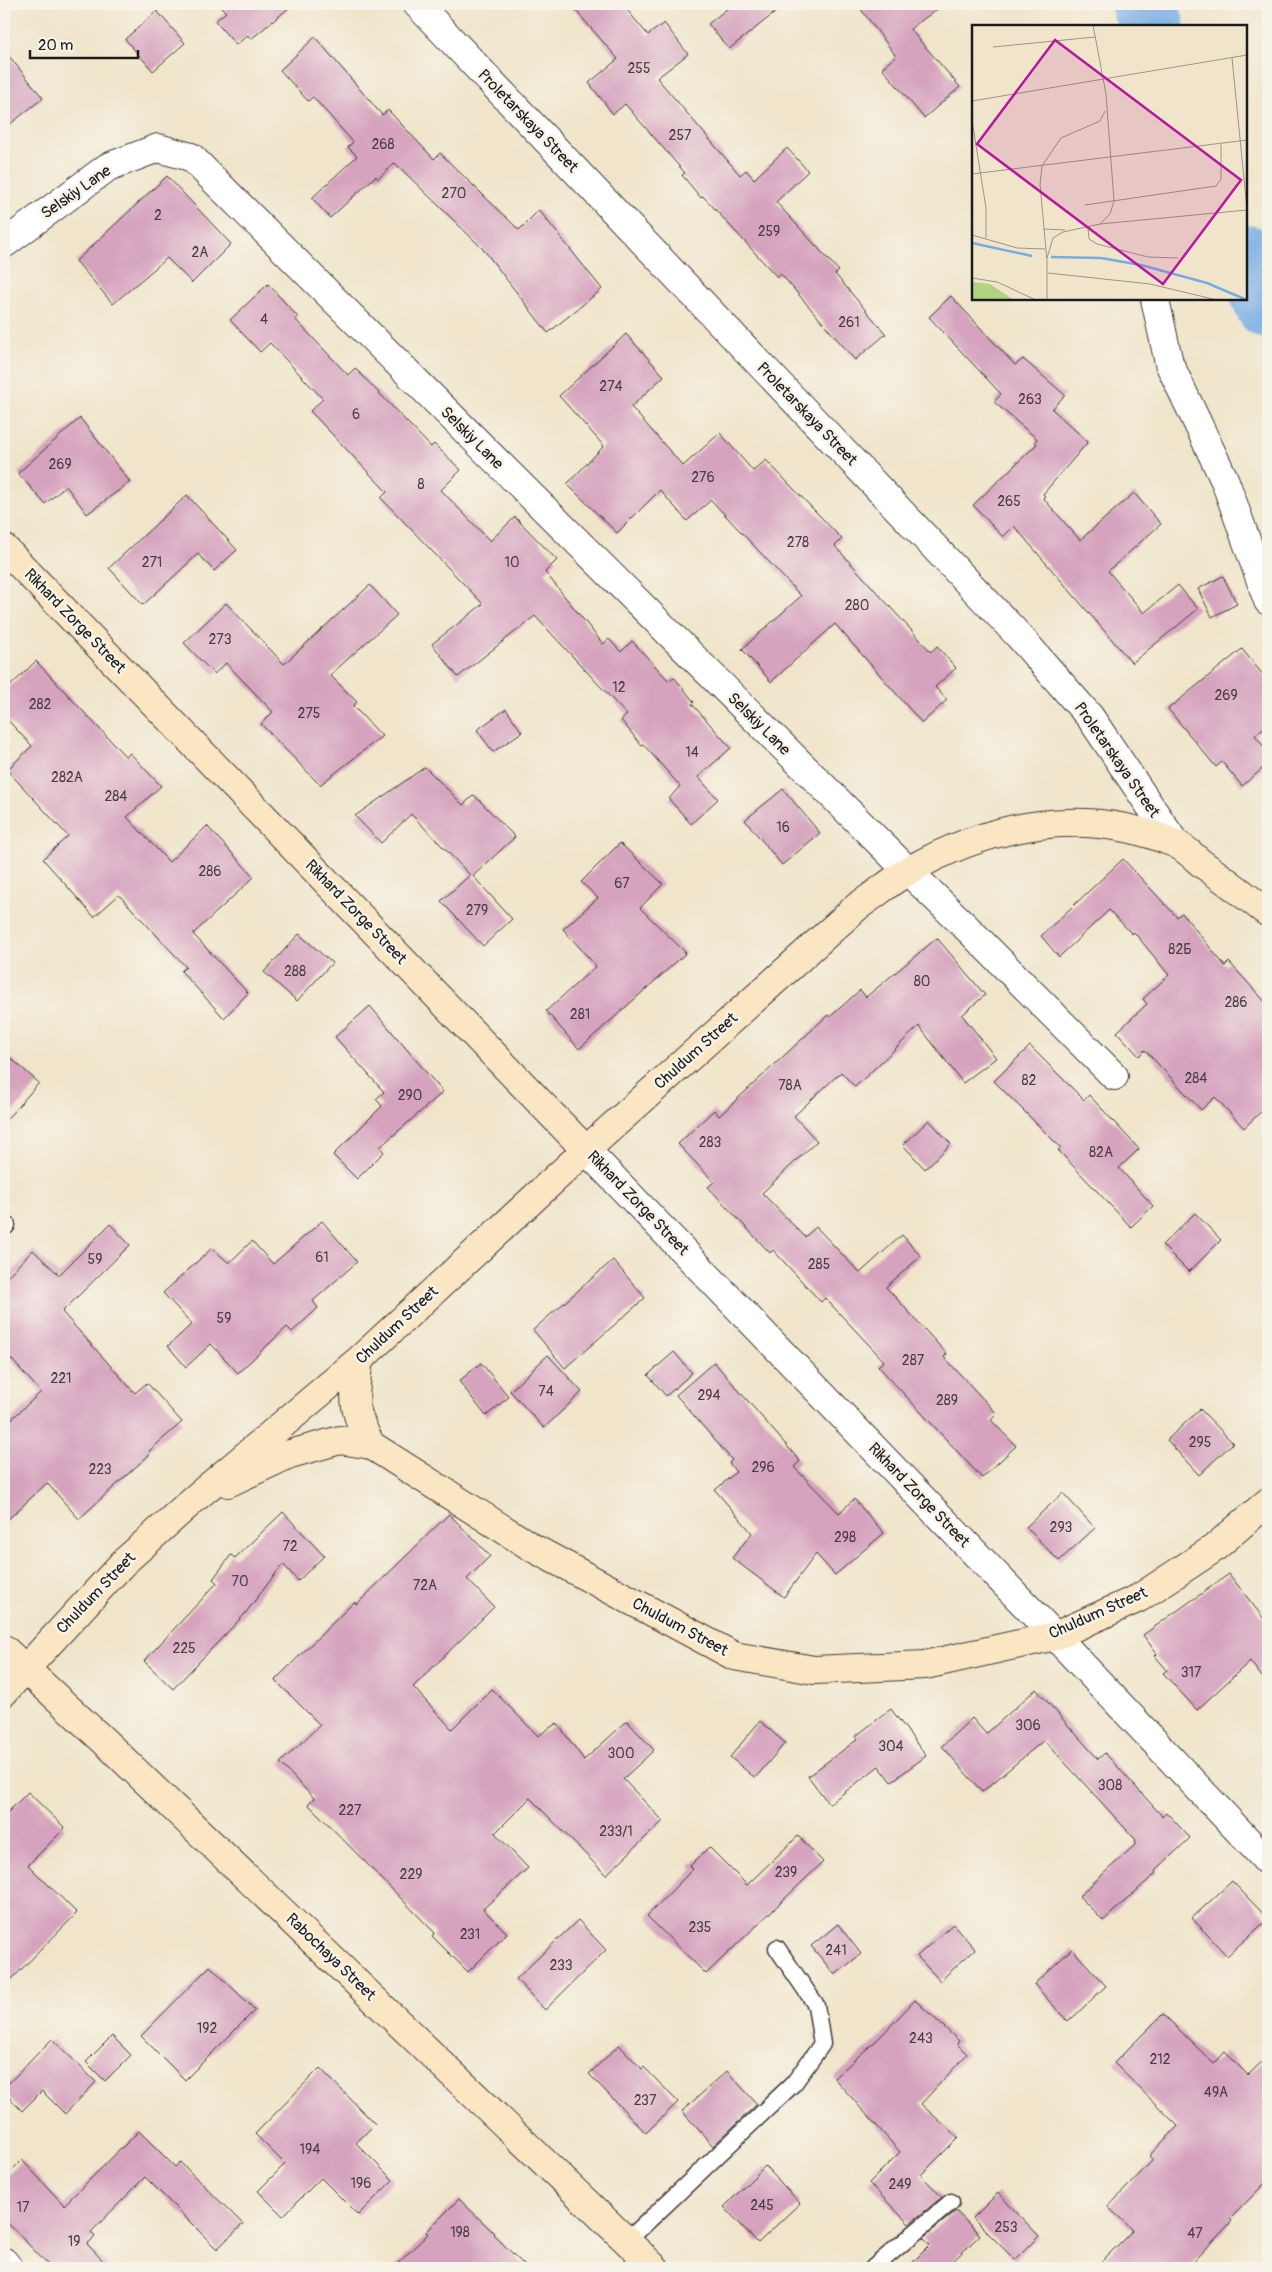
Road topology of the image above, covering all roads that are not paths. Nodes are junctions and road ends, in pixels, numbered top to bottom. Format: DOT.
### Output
graph roads {
  1 [pos="417,4"];
  2 [pos="4,244"];
  3 [pos="1155,300"];
  4 [pos="4,548"];
  5 [pos="1268,601"];
  6 [pos="1175,843"];
  7 [pos="908,871"];
  8 [pos="1268,913"];
  9 [pos="1114,1076"];
  10 [pos="586,1150"];
  11 [pos="359,1360"];
  12 [pos="371,1445"];
  13 [pos="193,1500"];
  14 [pos="1268,1502"];
  15 [pos="1054,1636"];
  16 [pos="4,1650"];
  17 [pos="24,1669"];
  18 [pos="4,1692"];
  19 [pos="1268,1862"];
  20 [pos="777,1948"];
  21 [pos="951,2202"];
  22 [pos="627,2241"];
  23 [pos="4,2262"];
  24 [pos="9,2268"];
  25 [pos="656,2268"];
  26 [pos="873,2268"];
  1 -- 6 [label="street, Proletarskaya Street"];
  2 -- 7 [label="street, Selskiy Lane"];
  3 -- 5 [label="street"];
  4 -- 10 [label="main road, Rikhard Zorge Street"];
  6 -- 7 [label="main road, Chuldum Street"];
  6 -- 8 [label="main road, Chuldum Street"];
  7 -- 9 [label="street, Selskiy Lane"];
  7 -- 10 [label="main road, Chuldum Street"];
  10 -- 11 [label="main road, Chuldum Street"];
  10 -- 15 [label="street, Rikhard Zorge Street"];
  11 -- 12 [label="main road"];
  11 -- 13 [label="main road, Chuldum Street"];
  12 -- 13 [label="main road, Chuldum Street"];
  12 -- 15 [label="main road, Chuldum Street"];
  13 -- 17 [label="main road, Chuldum Street"];
  14 -- 15 [label="main road, Chuldum Street"];
  15 -- 19 [label="street, Rikhard Zorge Street"];
  16 -- 17 [label="main road, Rabochaya Street"];
  17 -- 18 [label="main road, Chuldum Street"];
  17 -- 22 [label="main road, Rabochaya Street"];
  20 -- 22 [label="lane"];
  21 -- 26 [label="lane"];
  22 -- 25 [label="main road, Rabochaya Street"];
  23 -- 24 [label="street"];
}
